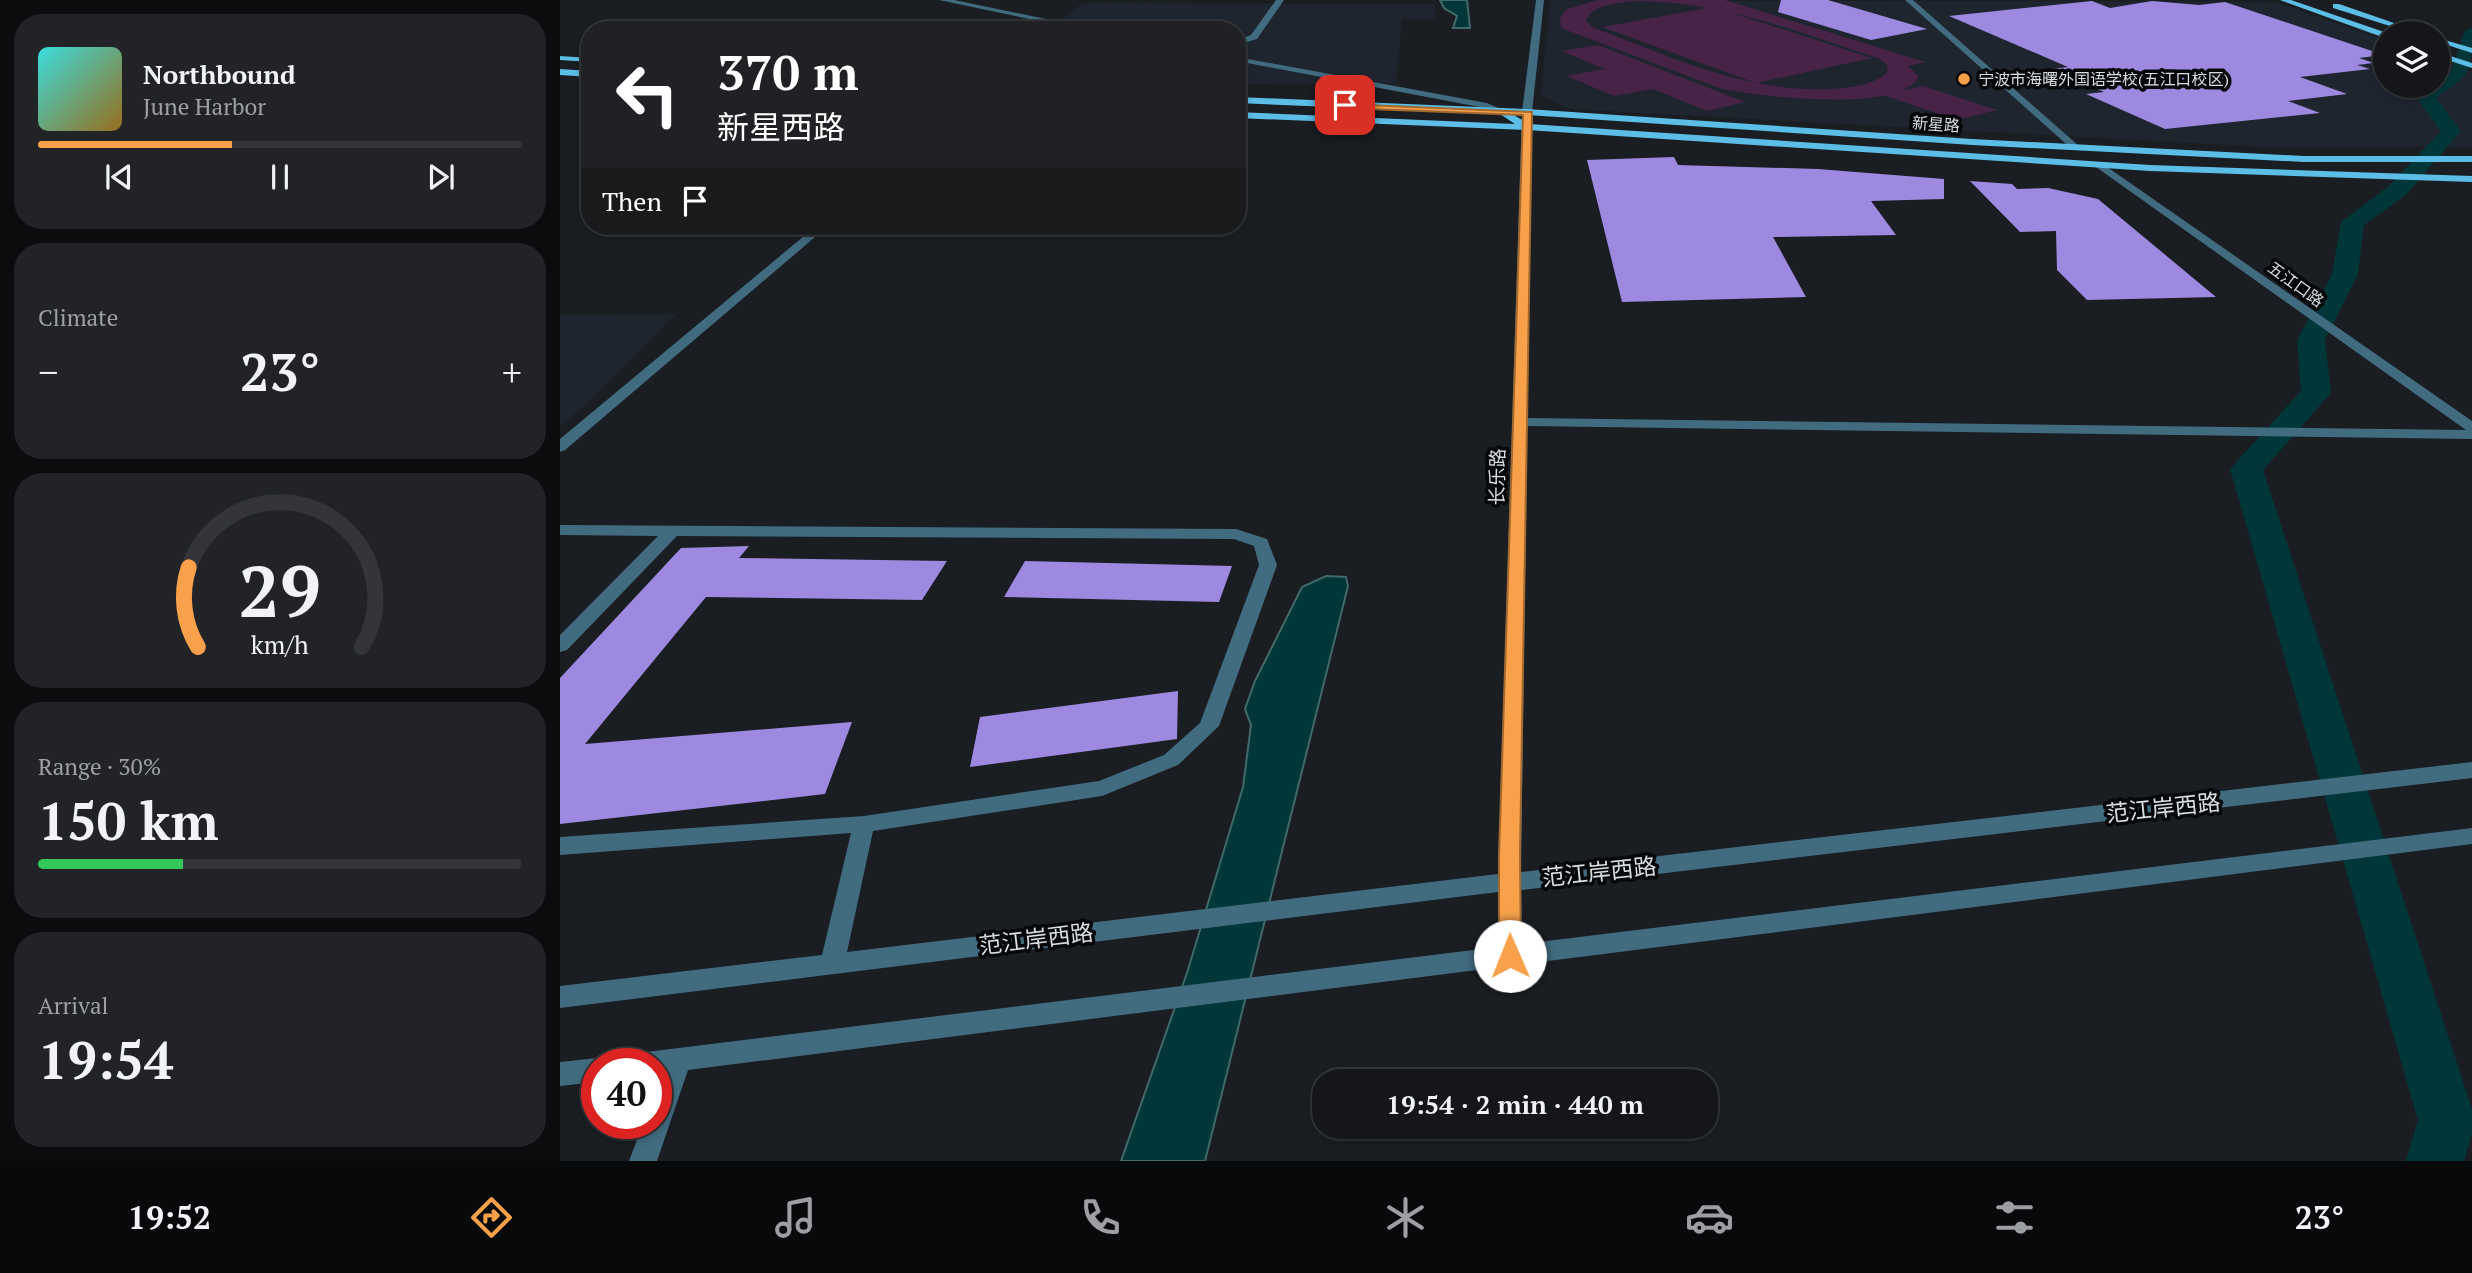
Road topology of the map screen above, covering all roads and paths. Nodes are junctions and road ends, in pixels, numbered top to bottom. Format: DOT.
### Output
graph roads {
  1 [pos="943,0"];
  2 [pos="1280,0"];
  3 [pos="1540,0"];
  4 [pos="1909,0"];
  5 [pos="2284,0"];
  6 [pos="2332,4"];
  7 [pos="1052,21"];
  8 [pos="2383,21"];
  9 [pos="2373,31"];
  10 [pos="1246,40"];
  11 [pos="2450,44"];
  12 [pos="2472,51"];
  13 [pos="560,58"];
  14 [pos="2450,58"];
  15 [pos="581,59"];
  16 [pos="1246,61"];
  17 [pos="2472,66"];
  18 [pos="560,72"];
  19 [pos="581,73"];
  20 [pos="1246,100"];
  21 [pos="1504,113"];
  22 [pos="1246,115"];
  23 [pos="1527,120"];
  24 [pos="2076,148"];
  25 [pos="2472,159"];
  26 [pos="2101,165"];
  27 [pos="2469,179"];
  28 [pos="811,235"];
  29 [pos="1520,422"];
  30 [pos="2472,428"];
  31 [pos="2472,435"];
  32 [pos="560,447"];
  33 [pos="560,530"];
  34 [pos="673,530"];
  35 [pos="560,646"];
  36 [pos="2472,770"];
  37 [pos="864,824"];
  38 [pos="2472,836"];
  39 [pos="560,846"];
  40 [pos="1509,882"];
  41 [pos="1510,956"];
  42 [pos="832,964"];
  43 [pos="560,997"];
  44 [pos="679,1060"];
  45 [pos="672,1061"];
  46 [pos="581,1072"];
  47 [pos="560,1074"];
  48 [pos="643,1161"];
  1 -- 7 [label="street"];
  2 -- 10 [label="street"];
  3 -- 23 [label="street, 长乐路"];
  4 -- 24 [label="street"];
  5 -- 9 [label="main road"];
  6 -- 8 [label="main road"];
  11 -- 12 [label="main road"];
  13 -- 15 [label="main road"];
  14 -- 17 [label="main road"];
  16 -- 21 [label="street"];
  18 -- 19 [label="main road"];
  20 -- 21 [label="main road"];
  21 -- 23 [label="main road"];
  22 -- 23 [label="main road"];
  23 -- 24 [label="main road, 新星路"];
  23 -- 26 [label="main road"];
  23 -- 29 [label="street, 长乐路"];
  24 -- 25 [label="main road, 新星路"];
  26 -- 27 [label="main road"];
  26 -- 30 [label="street, 五江口路"];
  28 -- 32 [label="street"];
  29 -- 31 [label="street"];
  29 -- 40 [label="street, 长乐路"];
  33 -- 34 [label="street"];
  34 -- 35 [label="street"];
  34 -- 37 [label="street"];
  36 -- 40 [label="street, 范江岸西路"];
  37 -- 39 [label="street"];
  37 -- 42 [label="street"];
  38 -- 41 [label="street"];
  40 -- 41 [label="street, 长乐路"];
  40 -- 42 [label="street, 范江岸西路"];
  41 -- 44 [label="street"];
  42 -- 43 [label="street, 范江岸西路"];
  44 -- 45 [label="street"];
  44 -- 48 [label="street"];
  46 -- 47 [label="street"];
}
